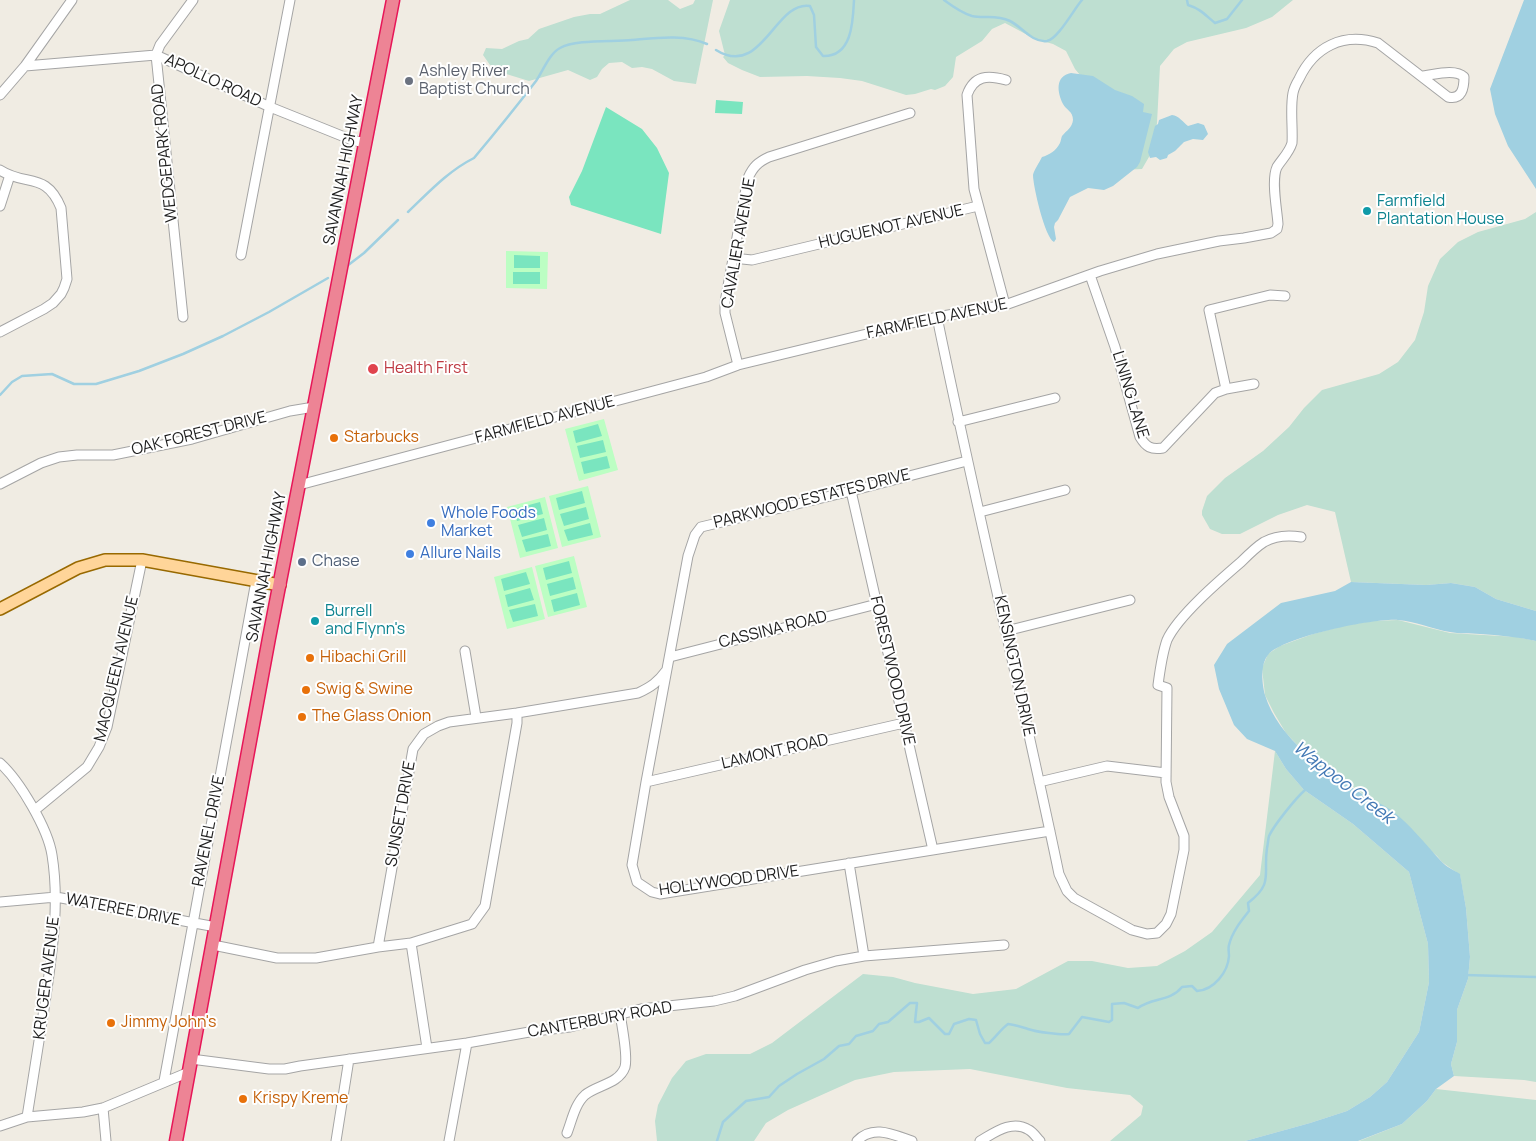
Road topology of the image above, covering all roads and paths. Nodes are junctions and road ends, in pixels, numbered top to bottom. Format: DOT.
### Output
graph roads {
  1 [pos="72,0"];
  2 [pos="193,0"];
  3 [pos="290,0"];
  4 [pos="393,0"];
  5 [pos="156,55"];
  6 [pos="25,66"];
  7 [pos="1421,76"];
  8 [pos="1006,80"];
  9 [pos="0,95"];
  10 [pos="270,107"];
  11 [pos="910,113"];
  12 [pos="365,143"];
  13 [pos="0,170"];
  14 [pos="10,176"];
  15 [pos="0,206"];
  16 [pos="978,206"];
  17 [pos="241,255"];
  18 [pos="733,258"];
  19 [pos="1090,275"];
  20 [pos="1285,296"];
  21 [pos="1005,305"];
  22 [pos="183,317"];
  23 [pos="937,317"];
  24 [pos="0,332"];
  25 [pos="738,365"];
  26 [pos="1254,384"];
  27 [pos="1226,388"];
  28 [pos="1055,398"];
  29 [pos="314,407"];
  30 [pos="958,422"];
  31 [pos="967,460"];
  32 [pos="0,484"];
  33 [pos="299,485"];
  34 [pos="1064,490"];
  35 [pos="851,491"];
  36 [pos="980,512"];
  37 [pos="1301,537"];
  38 [pos="142,560"];
  39 [pos="256,581"];
  40 [pos="280,585"];
  41 [pos="1130,600"];
  42 [pos="877,604"];
  43 [pos="0,609"];
  44 [pos="1006,631"];
  45 [pos="465,650"];
  46 [pos="670,657"];
  47 [pos="667,669"];
  48 [pos="516,713"];
  49 [pos="476,717"];
  50 [pos="904,723"];
  51 [pos="0,763"];
  52 [pos="1166,773"];
  53 [pos="646,782"];
  54 [pos="1038,782"];
  55 [pos="35,810"];
  56 [pos="1050,830"];
  57 [pos="933,850"];
  58 [pos="849,863"];
  59 [pos="56,897"];
  60 [pos="0,902"];
  61 [pos="192,924"];
  62 [pos="216,927"];
  63 [pos="411,943"];
  64 [pos="213,945"];
  65 [pos="1004,945"];
  66 [pos="378,947"];
  67 [pos="864,956"];
  68 [pos="620,1014"];
  69 [pos="467,1043"];
  70 [pos="427,1048"];
  71 [pos="349,1058"];
  72 [pos="190,1065"];
  73 [pos="164,1081"];
  74 [pos="103,1108"];
  75 [pos="27,1117"];
  76 [pos="0,1126"];
  77 [pos="567,1133"];
  78 [pos="106,1141"];
  79 [pos="176,1141"];
  80 [pos="336,1141"];
  81 [pos="449,1141"];
  82 [pos="857,1141"];
  83 [pos="912,1141"];
  84 [pos="980,1141"];
  85 [pos="1040,1141"];
  1 -- 6 [label="street"];
  2 -- 5 [label="street"];
  3 -- 10 [label="street"];
  4 -- 12 [label="highway, SAVANNAH HIGHWAY"];
  5 -- 6 [label="street, APOLLO ROAD"];
  5 -- 10 [label="street, APOLLO ROAD"];
  5 -- 22 [label="street, WEDGEPARK ROAD"];
  6 -- 9 [label="street"];
  7 -- 7 [label="street, FARMFIELD AVENUE"];
  7 -- 19 [label="street, FARMFIELD AVENUE"];
  8 -- 16 [label="street"];
  10 -- 12 [label="street, APOLLO ROAD"];
  10 -- 17 [label="street"];
  11 -- 18 [label="street, CAVALIER AVENUE"];
  12 -- 29 [label="highway, SAVANNAH HIGHWAY"];
  13 -- 14 [label="street"];
  14 -- 15 [label="street"];
  14 -- 24 [label="street"];
  16 -- 18 [label="street, HUGUENOT AVENUE"];
  16 -- 21 [label="street, HUGUENOT AVENUE"];
  18 -- 25 [label="street, CAVALIER AVENUE"];
  19 -- 21 [label="street, FARMFIELD AVENUE"];
  19 -- 27 [label="street, LINING LANE"];
  20 -- 27 [label="street"];
  21 -- 23 [label="street, FARMFIELD AVENUE"];
  23 -- 25 [label="street, FARMFIELD AVENUE"];
  23 -- 30 [label="street, KENSINGTON DRIVE"];
  25 -- 33 [label="street, FARMFIELD AVENUE"];
  26 -- 27 [label="street, LINING LANE"];
  28 -- 30 [label="street"];
  29 -- 32 [label="street, OAK FOREST DRIVE"];
  29 -- 33 [label="highway, SAVANNAH HIGHWAY"];
  30 -- 31 [label="street, KENSINGTON DRIVE"];
  31 -- 35 [label="street, PARKWOOD ESTATES DRIVE"];
  31 -- 36 [label="street, KENSINGTON DRIVE"];
  33 -- 40 [label="highway, SAVANNAH HIGHWAY"];
  34 -- 36 [label="street"];
  35 -- 42 [label="street, FORESTWOOD DRIVE"];
  35 -- 46 [label="street, PARKWOOD ESTATES DRIVE"];
  36 -- 44 [label="street, KENSINGTON DRIVE"];
  37 -- 52 [label="street"];
  38 -- 39 [label="main road"];
  38 -- 43 [label="main road"];
  38 -- 55 [label="street, MACQUEEN AVENUE"];
  39 -- 40 [label="main road"];
  39 -- 61 [label="street, RAVENEL DRIVE"];
  40 -- 62 [label="highway, SAVANNAH HIGHWAY"];
  41 -- 44 [label="street"];
  42 -- 46 [label="street, CASSINA ROAD"];
  42 -- 50 [label="street, FORESTWOOD DRIVE"];
  44 -- 54 [label="street, KENSINGTON DRIVE"];
  45 -- 49 [label="street"];
  46 -- 47 [label="street, HOLLYWOOD DRIVE"];
  47 -- 48 [label="street, SUNSET DRIVE"];
  47 -- 53 [label="street, HOLLYWOOD DRIVE"];
  48 -- 49 [label="street, SUNSET DRIVE"];
  48 -- 63 [label="street"];
  49 -- 66 [label="street, SUNSET DRIVE"];
  50 -- 53 [label="street, LAMONT ROAD"];
  50 -- 57 [label="street, FORESTWOOD DRIVE"];
  51 -- 55 [label="street, KRUGER AVENUE"];
  52 -- 54 [label="street"];
  52 -- 56 [label="street, KENSINGTON DRIVE"];
  53 -- 58 [label="street, HOLLYWOOD DRIVE"];
  54 -- 56 [label="street, KENSINGTON DRIVE"];
  55 -- 59 [label="street, KRUGER AVENUE"];
  56 -- 57 [label="street, HOLLYWOOD DRIVE"];
  57 -- 58 [label="street, HOLLYWOOD DRIVE"];
  58 -- 67 [label="street"];
  59 -- 60 [label="street, WATEREE DRIVE"];
  59 -- 61 [label="street, WATEREE DRIVE"];
  59 -- 75 [label="street, KRUGER AVENUE"];
  61 -- 62 [label="street, WATEREE DRIVE"];
  61 -- 73 [label="street, RAVENEL DRIVE"];
  62 -- 64 [label="highway, SAVANNAH HIGHWAY"];
  63 -- 66 [label="street"];
  63 -- 70 [label="street"];
  64 -- 66 [label="street"];
  64 -- 72 [label="highway, SAVANNAH HIGHWAY"];
  65 -- 67 [label="street, CANTERBURY ROAD"];
  67 -- 68 [label="street, CANTERBURY ROAD"];
  68 -- 69 [label="street, CANTERBURY ROAD"];
  68 -- 77 [label="street"];
  69 -- 70 [label="street, CANTERBURY ROAD"];
  69 -- 81 [label="street"];
  70 -- 71 [label="street, CANTERBURY ROAD"];
  71 -- 72 [label="street, CANTERBURY ROAD"];
  71 -- 80 [label="street"];
  72 -- 73 [label="street"];
  72 -- 79 [label="highway, SAVANNAH HIGHWAY"];
  73 -- 74 [label="street"];
  74 -- 75 [label="street"];
  74 -- 78 [label="street"];
  75 -- 76 [label="street"];
  82 -- 83 [label="street"];
  84 -- 85 [label="street"];
}
